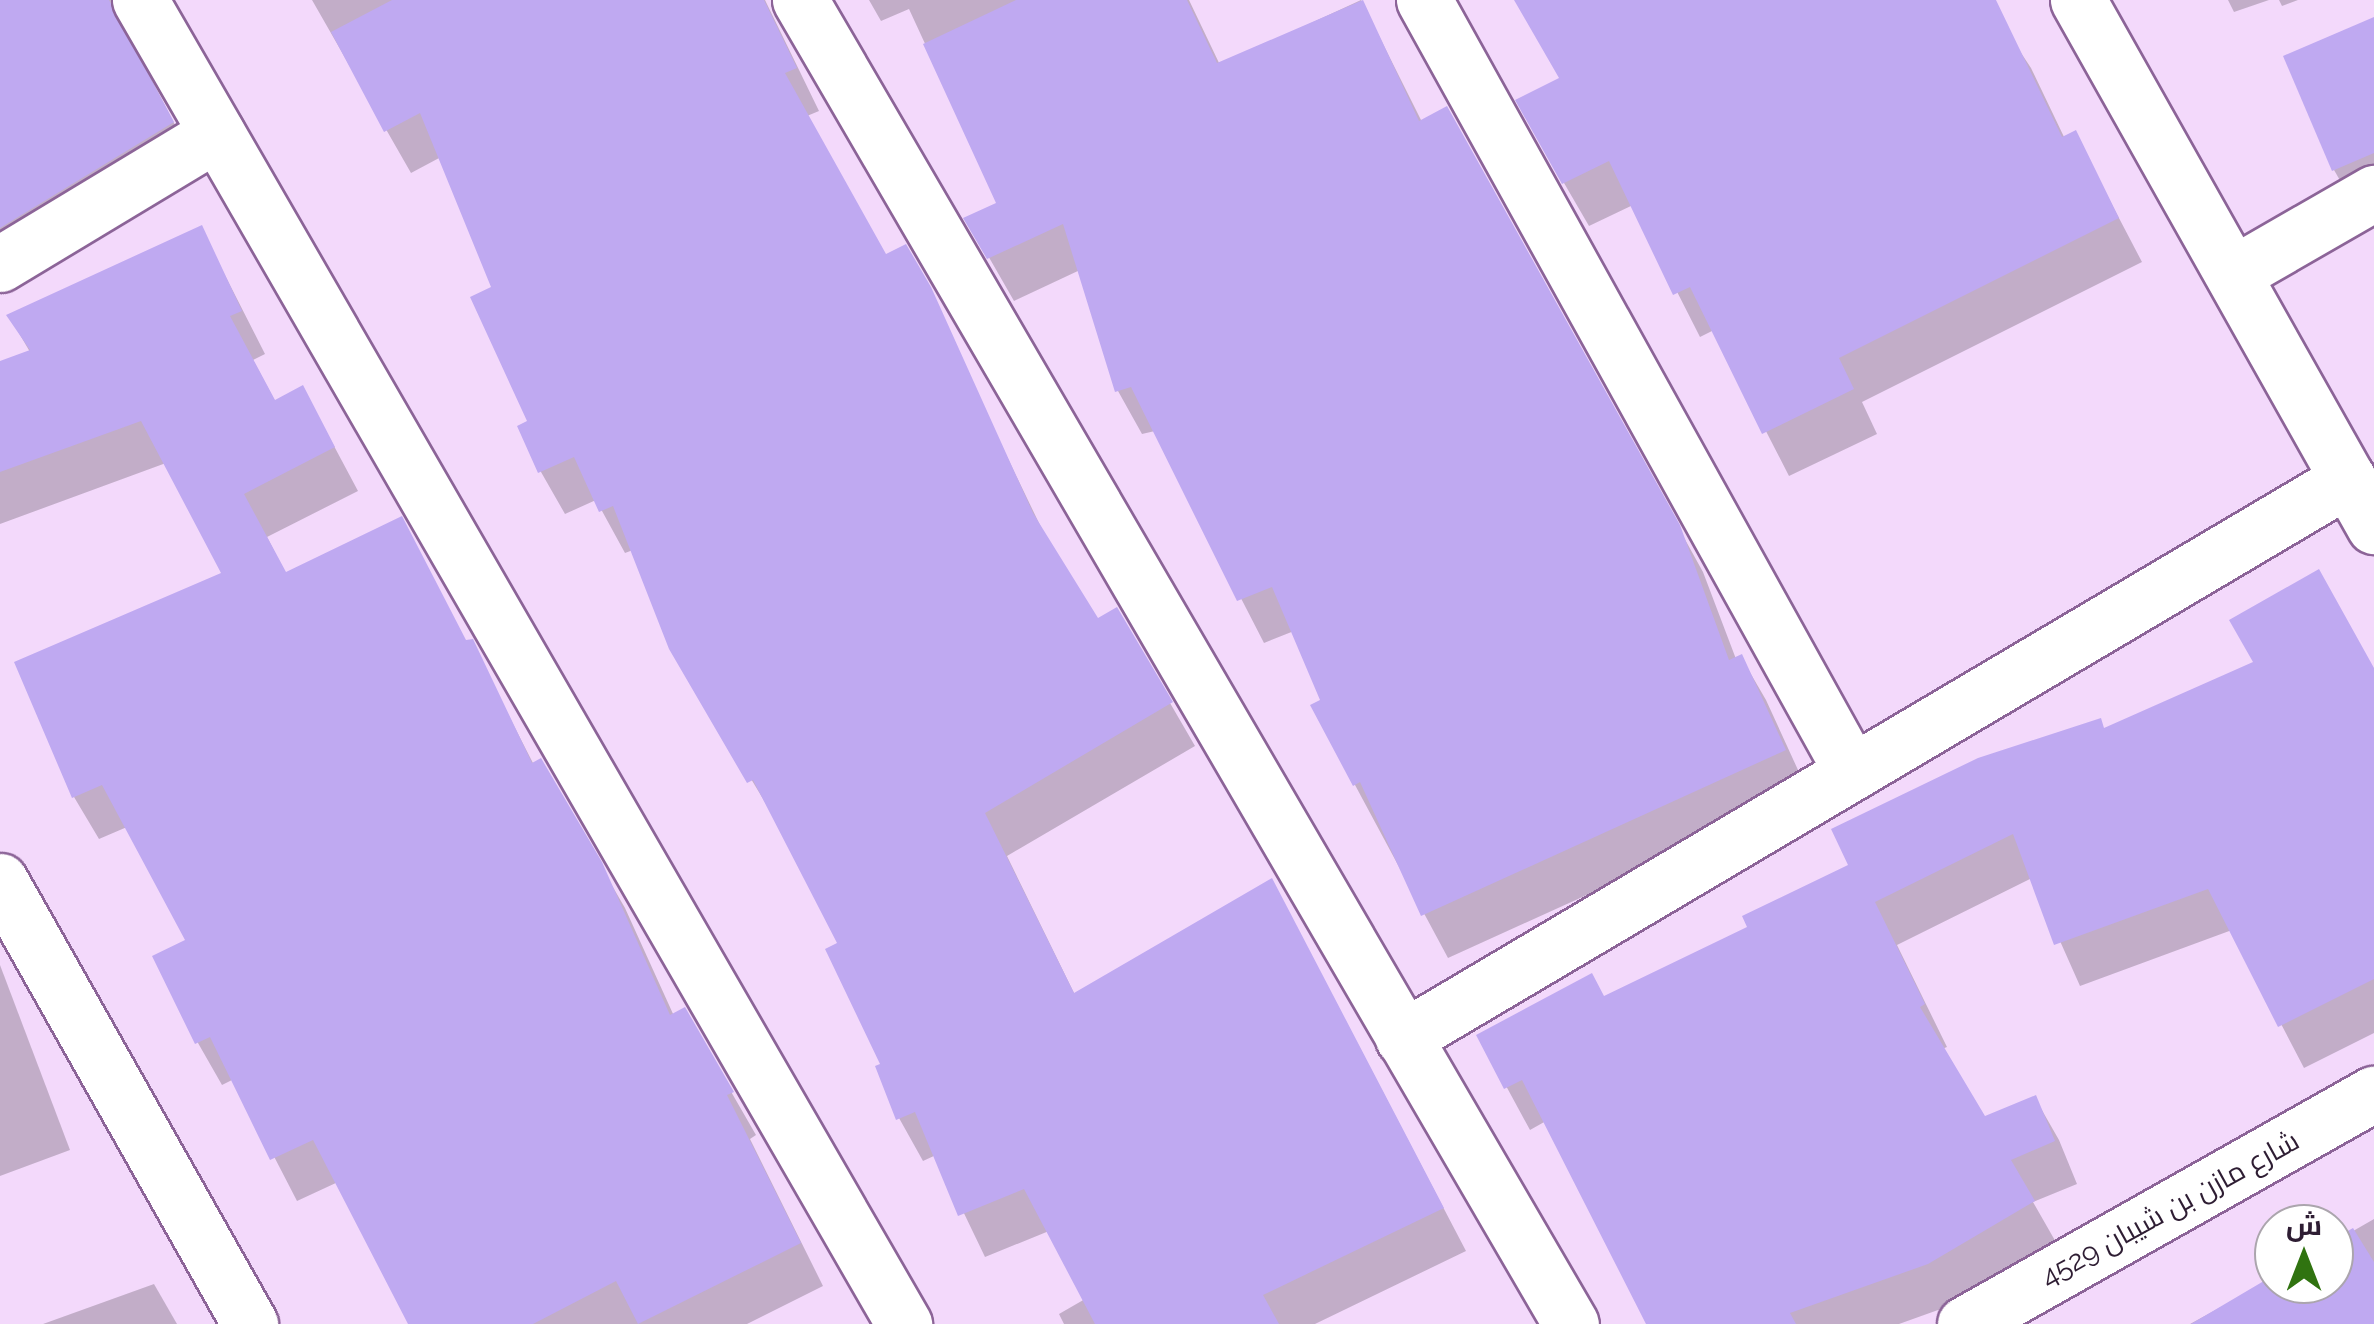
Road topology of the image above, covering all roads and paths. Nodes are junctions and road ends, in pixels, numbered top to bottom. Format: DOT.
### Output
graph roads {
  1 [pos="140,0"];
  2 [pos="800,0"];
  3 [pos="1424,0"];
  4 [pos="2078,0"];
  5 [pos="217,134"];
  6 [pos="2374,193"];
  7 [pos="0,264"];
  8 [pos="2232,274"];
  9 [pos="2348,479"];
  10 [pos="2374,526"];
  11 [pos="1852,772"];
  12 [pos="0,880"];
  13 [pos="1403,1038"];
  14 [pos="2374,1094"];
  15 [pos="893,1320"];
  16 [pos="250,1324"];
  17 [pos="1571,1324"];
  18 [pos="1965,1324"];
  1 -- 5 [label="street"];
  2 -- 13 [label="street"];
  3 -- 11 [label="street"];
  4 -- 8 [label="street"];
  5 -- 7 [label="street"];
  5 -- 15 [label="street"];
  6 -- 8 [label="street"];
  8 -- 9 [label="street"];
  9 -- 10 [label="street"];
  9 -- 11 [label="street"];
  11 -- 13 [label="street"];
  12 -- 16 [label="street"];
  13 -- 17 [label="street"];
  14 -- 18 [label="street, شارع مازن بن شيبان 4529"];
}
